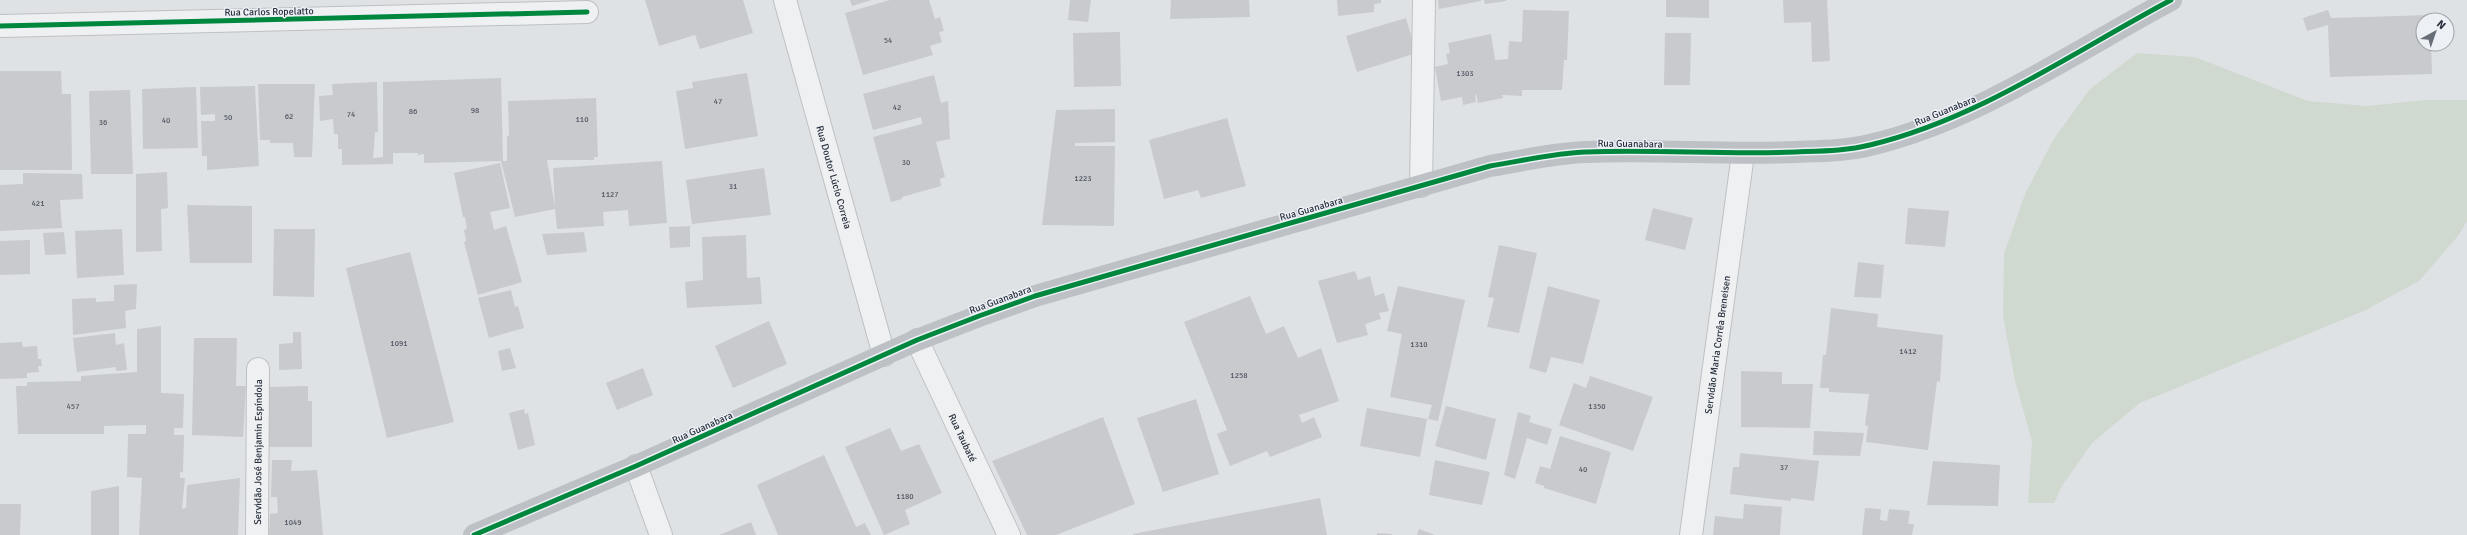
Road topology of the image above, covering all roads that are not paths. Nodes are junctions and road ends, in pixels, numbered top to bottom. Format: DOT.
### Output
graph roads {
  1 [pos="785,0"];
  2 [pos="1424,0"];
  3 [pos="2171,0"];
  4 [pos="586,12"];
  5 [pos="0,26"];
  6 [pos="1743,154"];
  7 [pos="1421,186"];
  8 [pos="917,340"];
  9 [pos="884,355"];
  10 [pos="258,370"];
  11 [pos="636,466"];
  12 [pos="257,535"];
  13 [pos="474,535"];
  14 [pos="661,535"];
  15 [pos="1009,535"];
  16 [pos="1692,535"];
  1 -- 9 [label="street, Rua Doutor Lúcio Correia"];
  2 -- 7 [label="street"];
  3 -- 6 [label="main road, Rua Guanabara"];
  4 -- 5 [label="street, Rua Carlos Ropelatto"];
  6 -- 7 [label="main road, Rua Guanabara"];
  6 -- 16 [label="street, Servidão Maria Corrêa Breneisen"];
  7 -- 8 [label="main road, Rua Guanabara"];
  8 -- 9 [label="main road, Rua Guanabara"];
  8 -- 15 [label="street, Rua Taubaté"];
  9 -- 11 [label="main road, Rua Guanabara"];
  10 -- 12 [label="street, Servidão José Benjamin Espíndola"];
  11 -- 13 [label="main road, Rua Guanabara"];
  11 -- 14 [label="street"];
}
